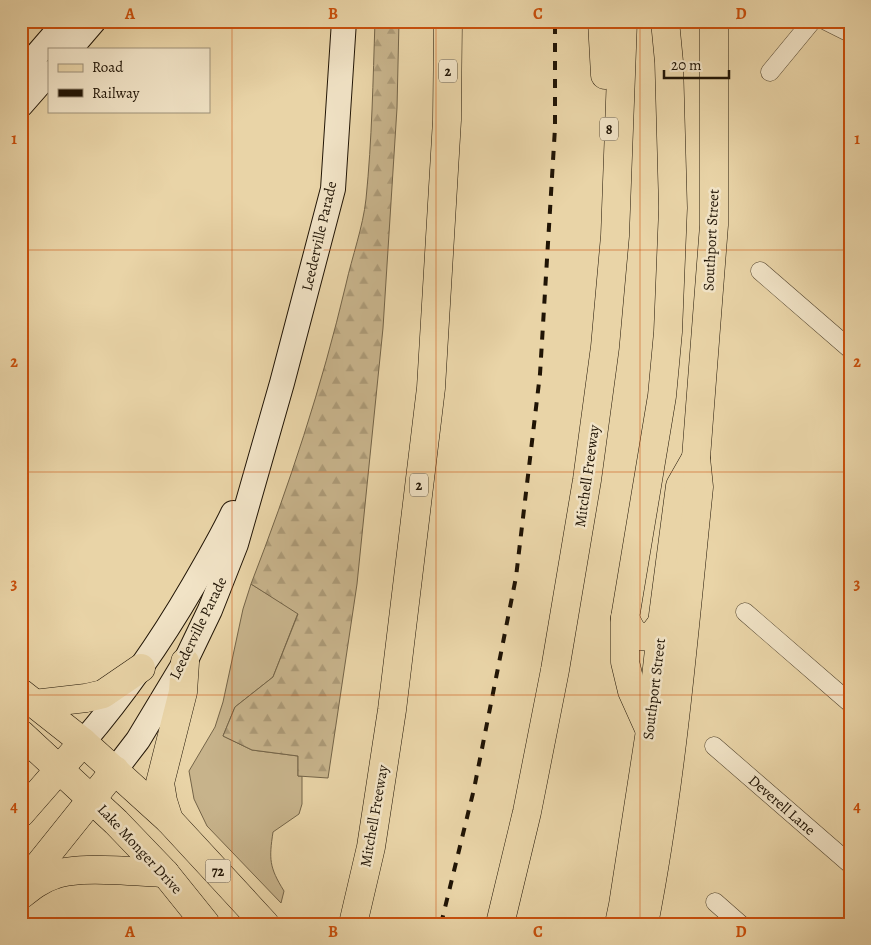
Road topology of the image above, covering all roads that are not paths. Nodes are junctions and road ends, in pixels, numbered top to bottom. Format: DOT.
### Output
graph roads {
  1 [pos="66,21"];
  2 [pos="94,21"];
  3 [pos="344,21"];
  4 [pos="448,21"];
  5 [pos="602,21"];
  6 [pos="623,21"];
  7 [pos="665,21"];
  8 [pos="714,21"];
  9 [pos="812,21"];
  10 [pos="826,21"];
  11 [pos="850,33"];
  12 [pos="71,48"];
  13 [pos="770,72"];
  14 [pos="21,73"];
  15 [pos="48,74"];
  16 [pos="21,105"];
  17 [pos="616,236"];
  18 [pos="760,271"];
  19 [pos="850,349"];
  20 [pos="264,446"];
  21 [pos="696,458"];
  22 [pos="745,612"];
  23 [pos="625,618"];
  24 [pos="662,623"];
  25 [pos="185,662"];
  26 [pos="140,668"];
  27 [pos="28,699"];
  28 [pos="850,703"];
  29 [pos="650,731"];
  30 [pos="21,734"];
  31 [pos="83,742"];
  32 [pos="714,746"];
  33 [pos="60,769"];
  34 [pos="115,770"];
  35 [pos="665,791"];
  36 [pos="92,798"];
  37 [pos="21,814"];
  38 [pos="169,820"];
  39 [pos="850,864"];
  40 [pos="165,873"];
  41 [pos="21,887"];
  42 [pos="21,895"];
  43 [pos="714,902"];
  44 [pos="355,914"];
  45 [pos="206,924"];
  46 [pos="265,924"];
  47 [pos="500,924"];
  48 [pos="619,924"];
  49 [pos="644,924"];
  50 [pos="740,924"];
  1 -- 14 [label="main road"];
  2 -- 12 [label="main road"];
  3 -- 20 [label="main road, Leederville Parade"];
  4 -- 44 [label="main road, Mitchell Freeway / 2"];
  5 -- 17 [label="main road, 8"];
  6 -- 17 [label="main road, Mitchell Freeway"];
  7 -- 23 [label="main road"];
  8 -- 21 [label="main road, Southport Street"];
  9 -- 13 [label="street"];
  10 -- 11 [label="street"];
  15 -- 16 [label="main road"];
  17 -- 47 [label="main road, Mitchell Freeway"];
  18 -- 19 [label="street"];
  20 -- 25 [label="main road, Leederville Parade"];
  20 -- 26 [label="main road, Leederville Parade"];
  21 -- 24 [label="main road, Southport Street"];
  21 -- 35 [label="main road, Southport Street"];
  22 -- 28 [label="street"];
  23 -- 24 [label="main road"];
  23 -- 29 [label="main road"];
  24 -- 29 [label="main road, Southport Street"];
  25 -- 34 [label="main road, Leederville Parade"];
  25 -- 38 [label="main road"];
  26 -- 27 [label="main road"];
  26 -- 31 [label="main road, Leederville Parade"];
  27 -- 31 [label="main road, 72"];
  29 -- 35 [label="main road"];
  29 -- 48 [label="main road, Southport Street"];
  30 -- 33 [label="main road, Lake Monger Drive"];
  31 -- 33 [label="main road"];
  31 -- 34 [label="main road, 72"];
  32 -- 39 [label="street, Deverell Lane"];
  33 -- 36 [label="main road, Lake Monger Drive"];
  33 -- 37 [label="main road"];
  34 -- 36 [label="main road"];
  34 -- 38 [label="main road, 72"];
  35 -- 49 [label="main road, Southport Street"];
  36 -- 40 [label="main road, Lake Monger Drive"];
  36 -- 41 [label="main road"];
  38 -- 46 [label="main road, 72"];
  40 -- 42 [label="main road"];
  40 -- 45 [label="main road, Lake Monger Drive"];
  43 -- 50 [label="street"];
}
